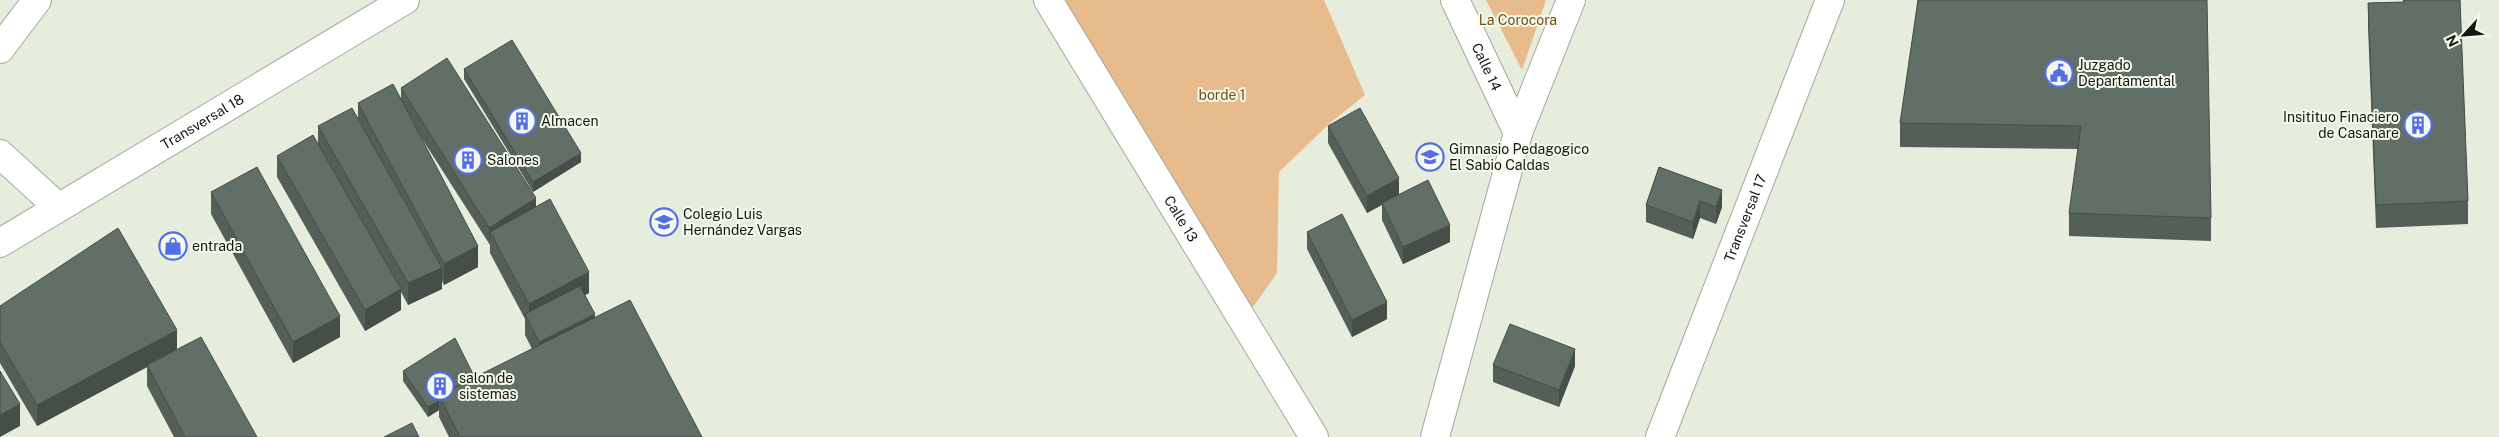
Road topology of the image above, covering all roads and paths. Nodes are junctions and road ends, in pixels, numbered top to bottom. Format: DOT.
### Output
graph roads {
  1 [pos="37,0"];
  2 [pos="405,0"];
  3 [pos="1048,0"];
  4 [pos="1455,0"];
  5 [pos="1572,0"];
  6 [pos="1830,0"];
  7 [pos="0,49"];
  8 [pos="1518,133"];
  9 [pos="0,154"];
  10 [pos="58,207"];
  11 [pos="0,243"];
  12 [pos="1314,437"];
  13 [pos="1434,437"];
  14 [pos="1660,437"];
  1 -- 7 [label="street"];
  2 -- 10 [label="street, Transversal 18"];
  3 -- 12 [label="street, Calle 13"];
  4 -- 8 [label="street, Calle 14"];
  5 -- 8 [label="street"];
  6 -- 14 [label="street, Transversal 17"];
  8 -- 13 [label="street"];
  9 -- 10 [label="street"];
  10 -- 11 [label="street, Transversal 18"];
}
